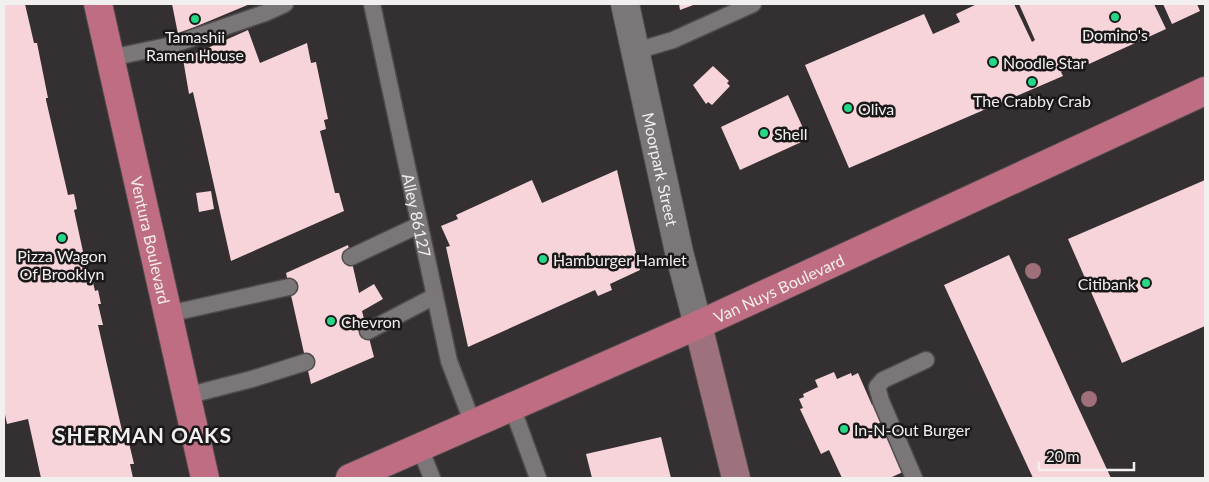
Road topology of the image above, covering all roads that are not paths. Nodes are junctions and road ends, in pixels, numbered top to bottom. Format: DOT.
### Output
graph roads {
  1 [pos="98,4"];
  2 [pos="285,4"];
  3 [pos="372,4"];
  4 [pos="625,4"];
  5 [pos="753,4"];
  6 [pos="636,50"];
  7 [pos="110,58"];
  8 [pos="1205,91"];
  9 [pos="420,225"];
  10 [pos="351,258"];
  11 [pos="289,287"];
  12 [pos="435,296"];
  13 [pos="168,314"];
  14 [pos="698,325"];
  15 [pos="368,331"];
  16 [pos="926,360"];
  17 [pos="306,362"];
  18 [pos="186,396"];
  19 [pos="512,407"];
  20 [pos="473,424"];
  21 [pos="420,448"];
  22 [pos="205,478"];
  23 [pos="350,478"];
  24 [pos="432,478"];
  25 [pos="538,478"];
  26 [pos="736,478"];
  27 [pos="914,478"];
  1 -- 7 [label="main road, Ventura Boulevard"];
  2 -- 7 [label="lane"];
  3 -- 9 [label="lane, Alley 86127"];
  4 -- 6 [label="street, Moorpark Street"];
  5 -- 6 [label="lane"];
  6 -- 14 [label="street, Moorpark Street"];
  7 -- 13 [label="main road, Ventura Boulevard"];
  8 -- 14 [label="main road, Van Nuys Boulevard"];
  9 -- 10 [label="lane"];
  9 -- 12 [label="lane, Alley 86127"];
  11 -- 13 [label="lane"];
  12 -- 15 [label="lane"];
  12 -- 20 [label="lane, Alley 86127"];
  13 -- 18 [label="main road, Ventura Boulevard"];
  14 -- 19 [label="main road, Van Nuys Boulevard"];
  14 -- 26 [label="main road, Moorpark Street"];
  16 -- 27 [label="lane"];
  17 -- 18 [label="lane"];
  18 -- 22 [label="main road, Ventura Boulevard"];
  19 -- 20 [label="main road, Van Nuys Boulevard"];
  19 -- 25 [label="lane"];
  20 -- 21 [label="main road, Van Nuys Boulevard"];
  21 -- 23 [label="main road, Van Nuys Boulevard"];
  21 -- 24 [label="lane"];
}
